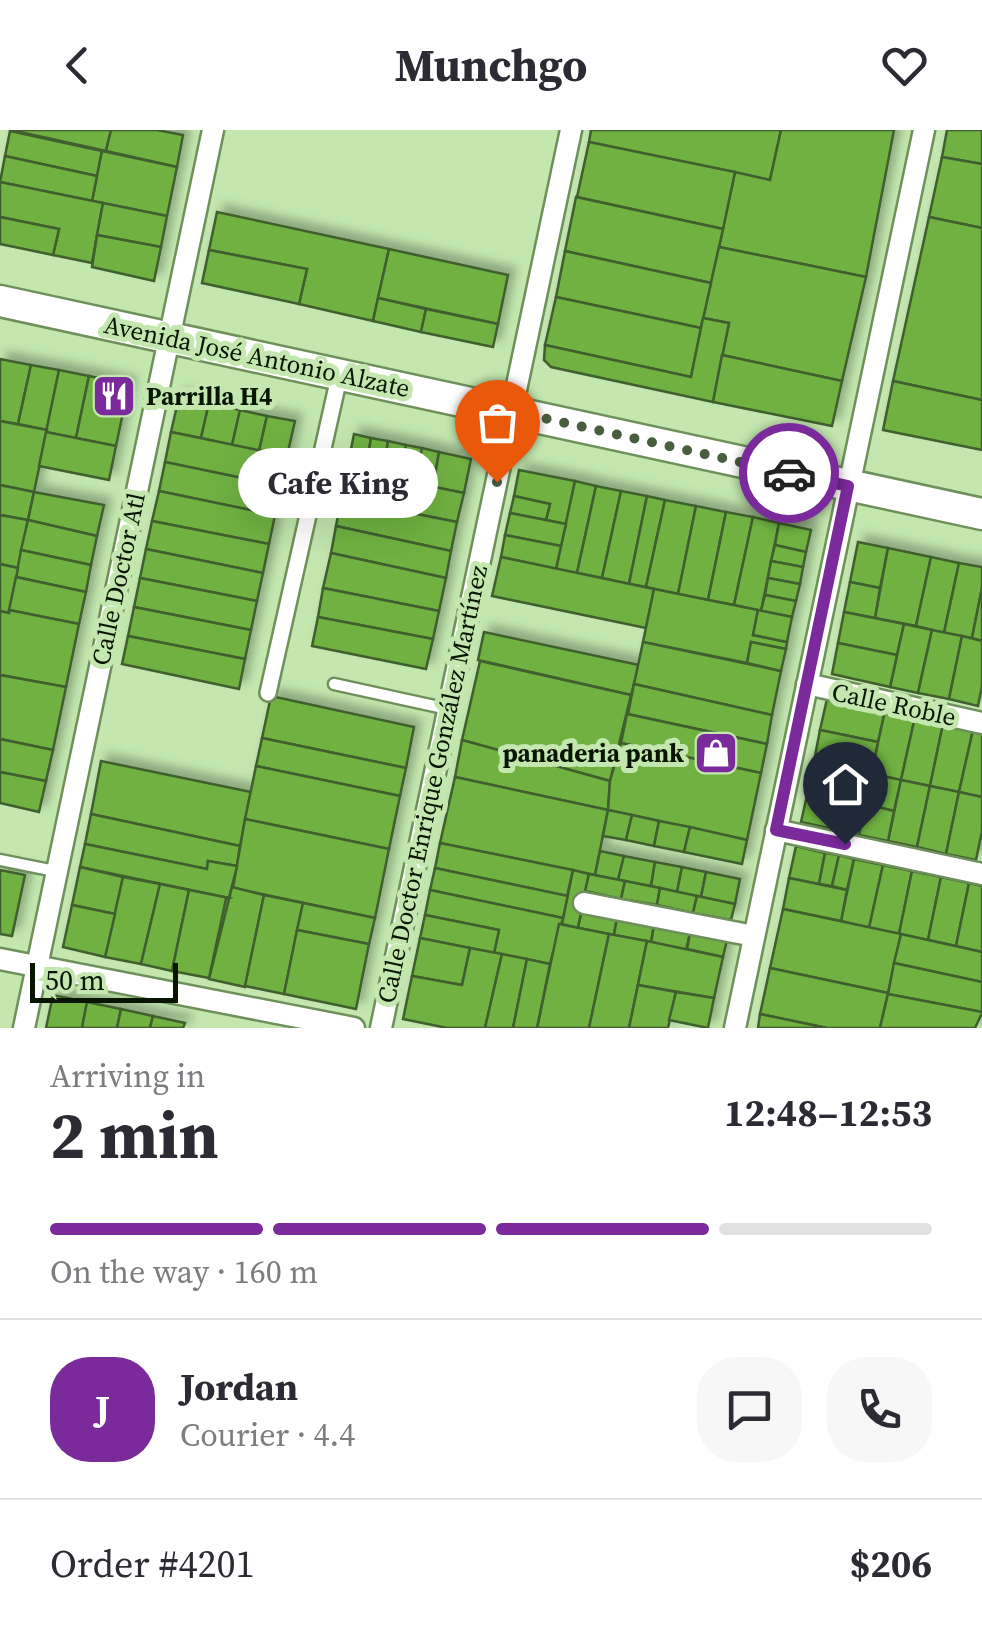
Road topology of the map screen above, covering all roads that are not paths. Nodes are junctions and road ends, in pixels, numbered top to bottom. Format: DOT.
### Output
graph roads {
  1 [pos="213,130"];
  2 [pos="571,130"];
  3 [pos="924,130"];
  4 [pos="0,301"];
  5 [pos="170,337"];
  6 [pos="340,373"];
  7 [pos="512,411"];
  8 [pos="848,486"];
  9 [pos="982,514"];
  10 [pos="334,684"];
  11 [pos="807,684"];
  12 [pos="268,693"];
  13 [pos="448,709"];
  14 [pos="982,723"];
  15 [pos="776,830"];
  16 [pos="0,860"];
  17 [pos="56,872"];
  18 [pos="982,874"];
  19 [pos="584,904"];
  20 [pos="754,936"];
  21 [pos="0,959"];
  22 [pos="37,967"];
  23 [pos="24,1028"];
  24 [pos="354,1028"];
  25 [pos="381,1028"];
  26 [pos="735,1028"];
  1 -- 5 [label="street, Calle Doctor Atl"];
  2 -- 7 [label="street, Calle Doctor Enrique González Martínez"];
  3 -- 8 [label="street"];
  4 -- 5 [label="main road, Avenida José Antonio Alzate"];
  5 -- 6 [label="main road, Avenida José Antonio Alzate"];
  5 -- 17 [label="street, Calle Doctor Atl"];
  6 -- 7 [label="main road, Avenida José Antonio Alzate"];
  6 -- 12 [label="street"];
  7 -- 8 [label="main road, Avenida José Antonio Alzate"];
  7 -- 13 [label="street, Calle Doctor Enrique González Martínez"];
  8 -- 9 [label="main road, Avenida José Antonio Alzate"];
  8 -- 11 [label="street"];
  10 -- 13 [label="lane"];
  11 -- 14 [label="street, Calle Roble"];
  11 -- 15 [label="street"];
  13 -- 25 [label="street, Calle Doctor Enrique González Martínez"];
  15 -- 18 [label="street"];
  15 -- 20 [label="street"];
  16 -- 17 [label="lane"];
  17 -- 22 [label="street, Calle Doctor Atl"];
  19 -- 20 [label="street"];
  20 -- 26 [label="street"];
  21 -- 22 [label="street"];
  22 -- 23 [label="street, Calle Doctor Atl"];
  22 -- 24 [label="street"];
}
